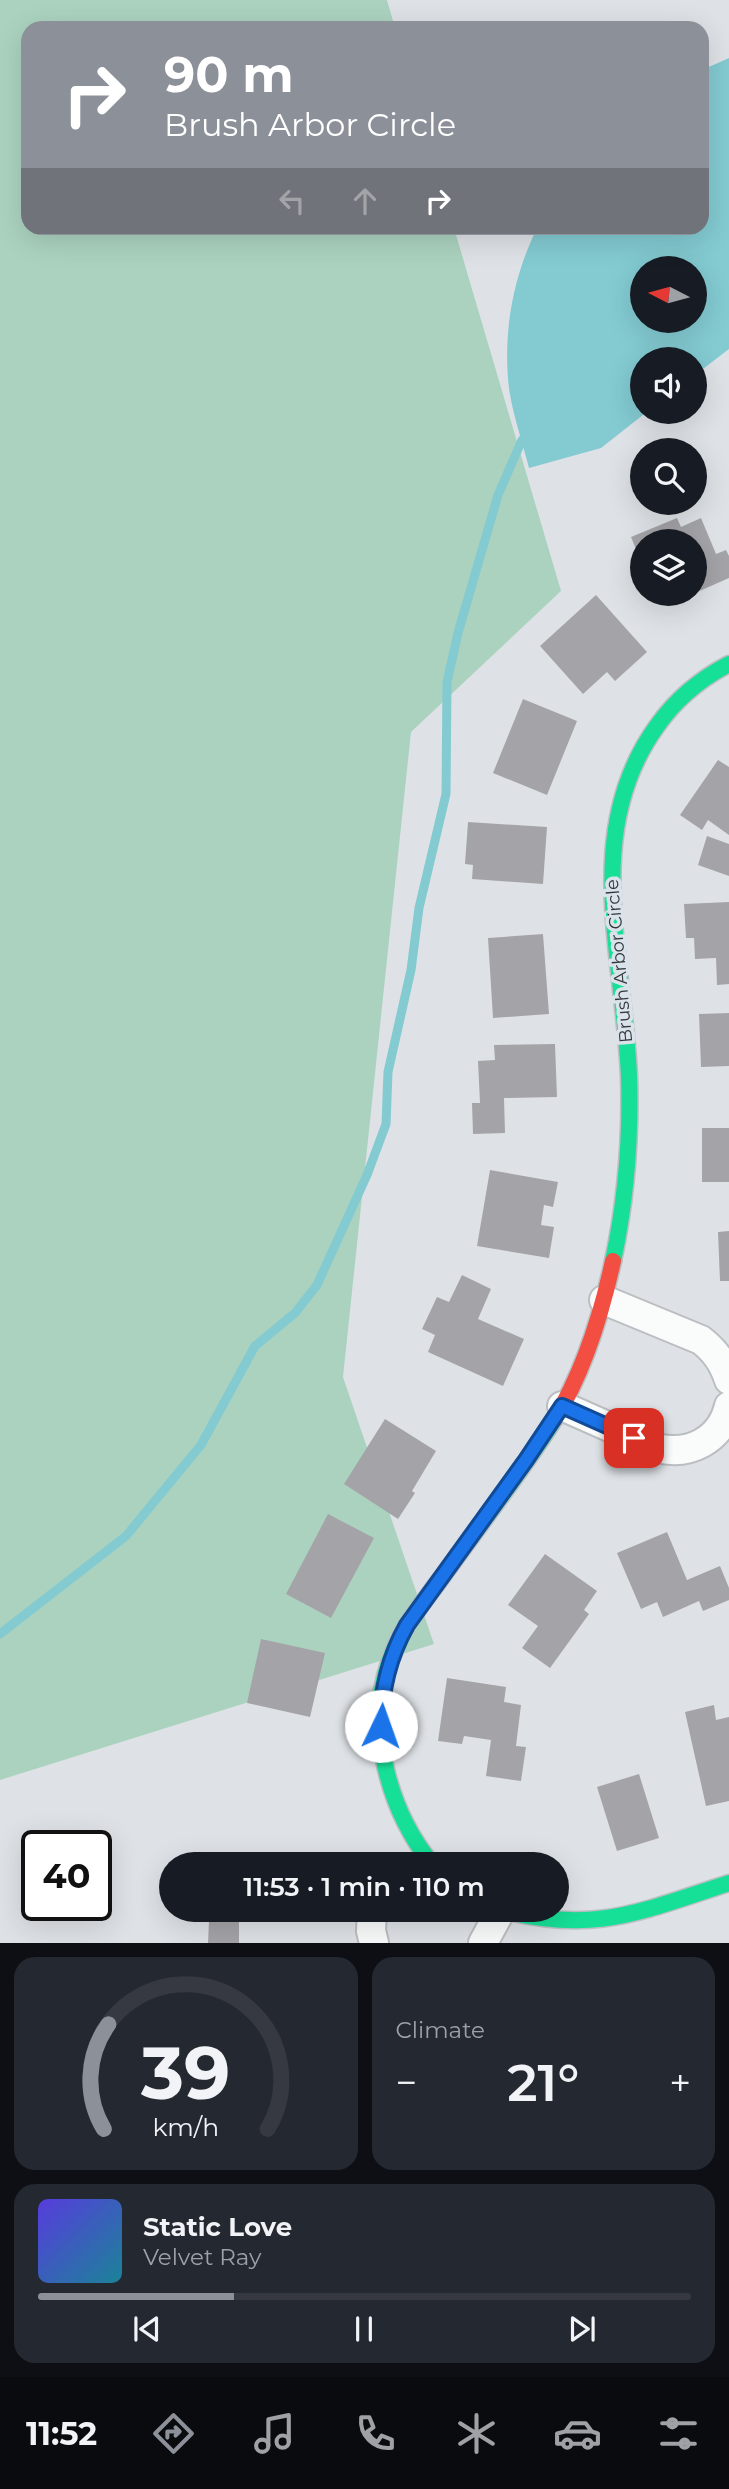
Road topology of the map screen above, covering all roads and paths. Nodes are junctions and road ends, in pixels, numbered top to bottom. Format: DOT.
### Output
graph roads {
  1 [pos="729,664"];
  2 [pos="604,1300"];
  3 [pos="729,1380"];
  4 [pos="562,1406"];
  5 [pos="729,1406"];
  6 [pos="414,1852"];
  7 [pos="729,1883"];
  8 [pos="569,1921"];
  9 [pos="371,1922"];
  10 [pos="493,1922"];
  11 [pos="374,1943"];
  12 [pos="482,1943"];
  1 -- 2 [label="street, Brush Arbor Circle"];
  2 -- 3 [label="street"];
  2 -- 4 [label="street, Brush Arbor Circle"];
  4 -- 5 [label="street"];
  4 -- 6 [label="street, Brush Arbor Circle"];
  7 -- 8 [label="street"];
  9 -- 11 [label="street"];
  10 -- 12 [label="street"];
}
